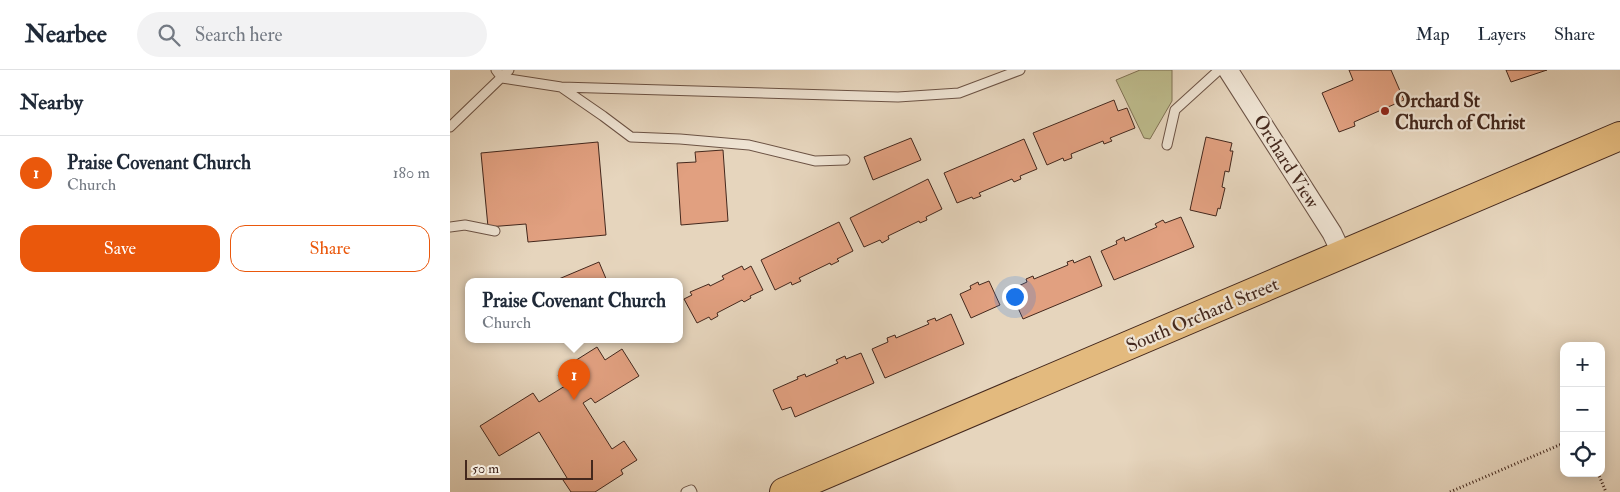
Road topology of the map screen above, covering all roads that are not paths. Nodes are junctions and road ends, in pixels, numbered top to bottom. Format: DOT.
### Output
graph roads {
  1 [pos="496,70"];
  2 [pos="510,70"];
  3 [pos="1020,70"];
  4 [pos="1219,70"];
  5 [pos="1228,70"];
  6 [pos="502,78"];
  7 [pos="561,87"];
  8 [pos="450,127"];
  9 [pos="1620,136"];
  10 [pos="1167,145"];
  11 [pos="845,160"];
  12 [pos="450,227"];
  13 [pos="495,231"];
  14 [pos="1342,254"];
  15 [pos="686,492"];
  16 [pos="692,492"];
  17 [pos="784,492"];
  1 -- 6 [label="lane"];
  2 -- 6 [label="lane"];
  3 -- 7 [label="lane"];
  4 -- 10 [label="lane"];
  5 -- 14 [label="street, Orchard View"];
  6 -- 7 [label="lane"];
  6 -- 8 [label="lane"];
  7 -- 11 [label="lane"];
  9 -- 14 [label="main road, South Orchard Street"];
  12 -- 13 [label="lane"];
  14 -- 17 [label="main road, South Orchard Street"];
  15 -- 16 [label="lane"];
}
